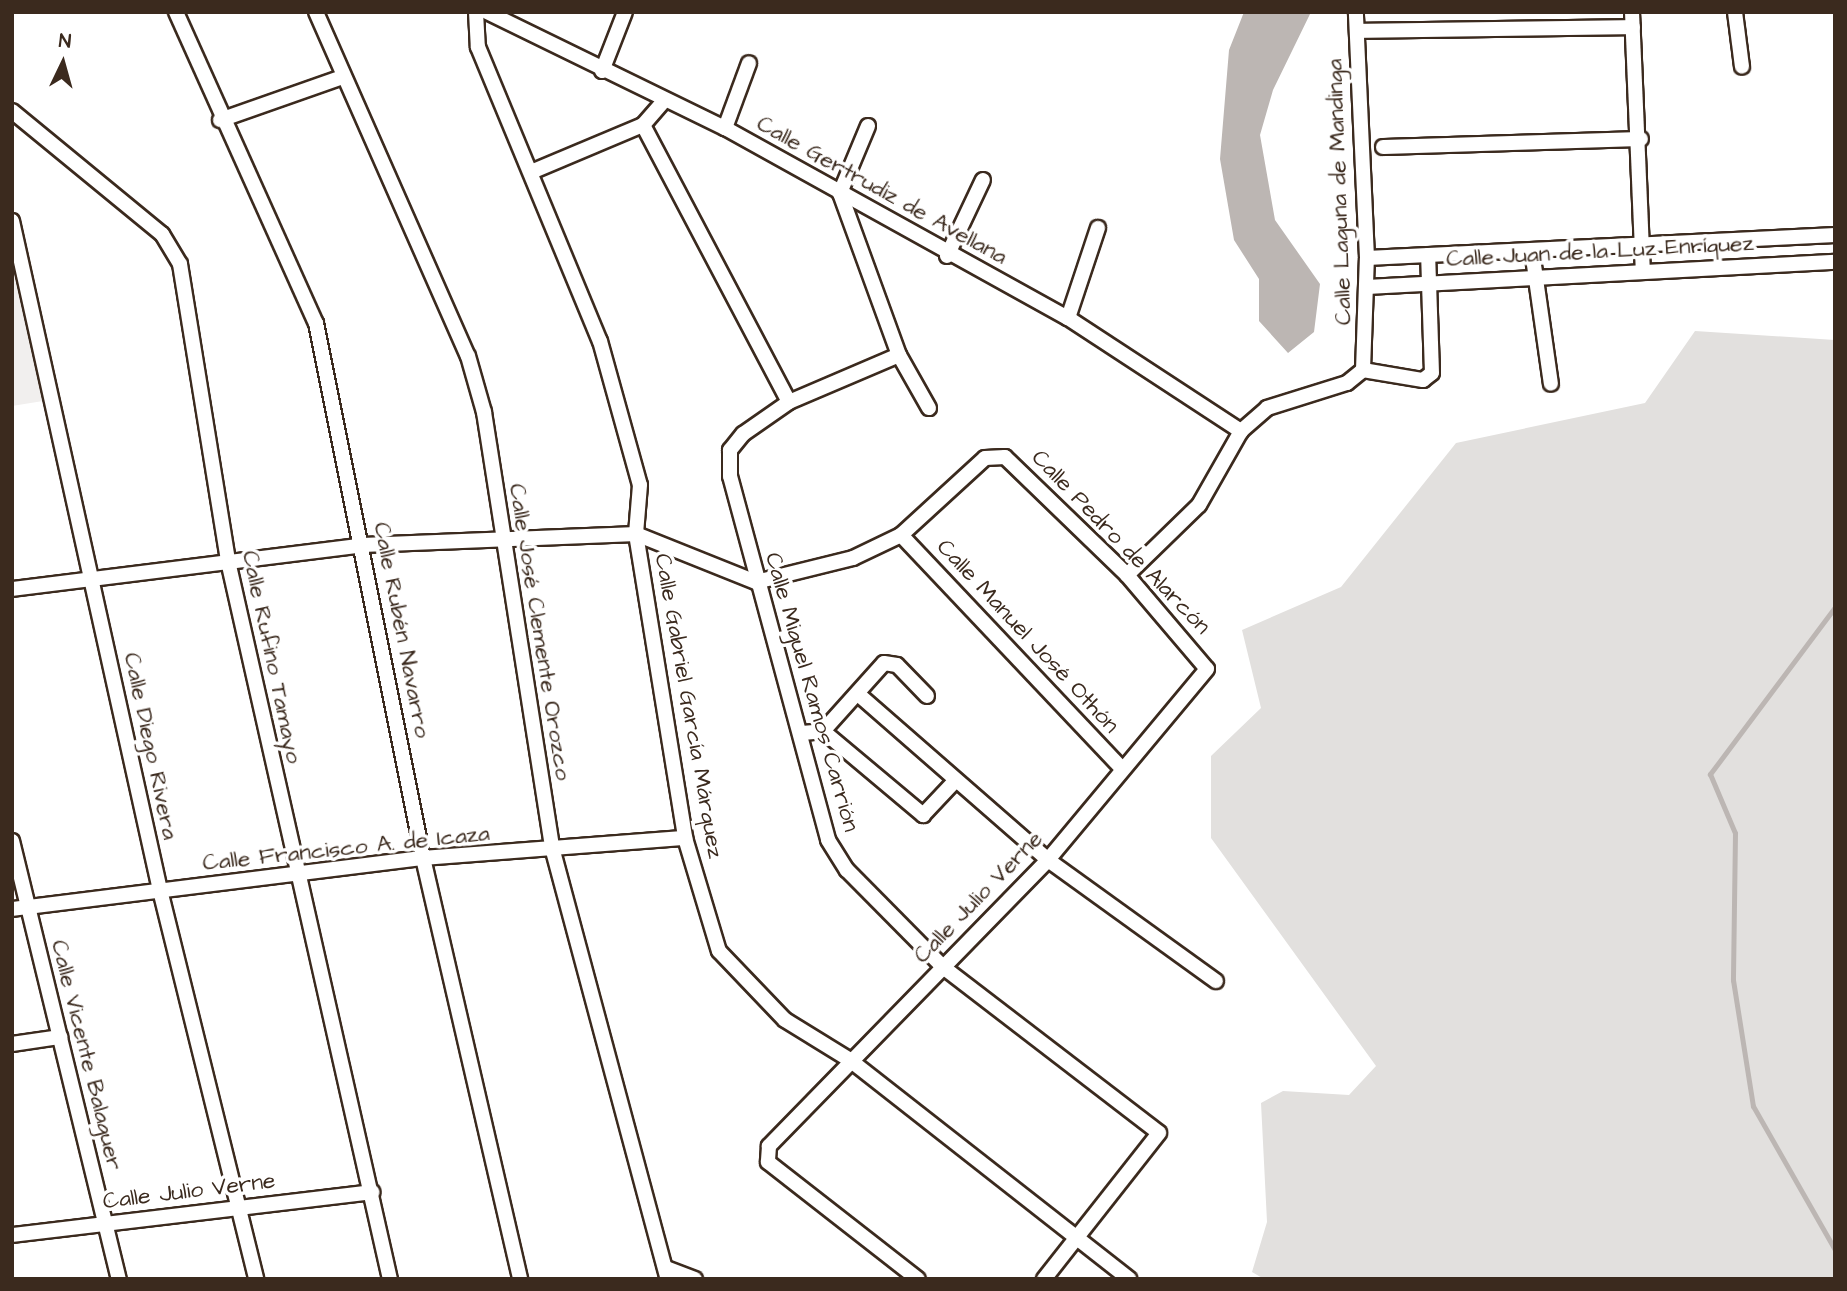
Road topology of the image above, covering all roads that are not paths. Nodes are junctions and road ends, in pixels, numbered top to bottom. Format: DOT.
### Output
graph roads {
  1 [pos="176,12"];
  2 [pos="316,12"];
  3 [pos="476,12"];
  4 [pos="487,12"];
  5 [pos="625,12"];
  6 [pos="1356,12"];
  7 [pos="1735,12"];
  8 [pos="1632,20"];
  9 [pos="1357,31"];
  10 [pos="749,63"];
  11 [pos="1742,67"];
  12 [pos="602,71"];
  13 [pos="342,77"];
  14 [pos="663,102"];
  15 [pos="12,111"];
  16 [pos="220,120"];
  17 [pos="643,125"];
  18 [pos="868,126"];
  19 [pos="725,128"];
  20 [pos="1641,139"];
  21 [pos="1383,147"];
  22 [pos="531,172"];
  23 [pos="983,180"];
  24 [pos="840,193"];
  25 [pos="12,221"];
  26 [pos="1098,228"];
  27 [pos="1835,235"];
  28 [pos="1642,243"];
  29 [pos="1532,251"];
  30 [pos="1428,255"];
  31 [pos="947,256"];
  32 [pos="1367,258"];
  33 [pos="1835,262"];
  34 [pos="1643,271"];
  35 [pos="1534,276"];
  36 [pos="1429,282"];
  37 [pos="1367,287"];
  38 [pos="1068,317"];
  39 [pos="899,355"];
  40 [pos="1363,370"];
  41 [pos="1551,384"];
  42 [pos="789,402"];
  43 [pos="929,408"];
  44 [pos="1241,431"];
  45 [pos="636,534"];
  46 [pos="901,535"];
  47 [pos="499,539"];
  48 [pos="363,545"];
  49 [pos="228,561"];
  50 [pos="90,575"];
  51 [pos="1127,575"];
  52 [pos="756,582"];
  53 [pos="12,589"];
  54 [pos="1207,669"];
  55 [pos="858,694"];
  56 [pos="927,696"];
  57 [pos="823,731"];
  58 [pos="802,733"];
  59 [pos="1122,769"];
  60 [pos="953,783"];
  61 [pos="685,838"];
  62 [pos="12,842"];
  63 [pos="553,851"];
  64 [pos="423,858"];
  65 [pos="1048,860"];
  66 [pos="296,878"];
  67 [pos="160,890"];
  68 [pos="28,907"];
  69 [pos="12,909"];
  70 [pos="943,967"];
  71 [pos="1216,981"];
  72 [pos="60,1037"];
  73 [pos="12,1044"];
  74 [pos="850,1060"];
  75 [pos="372,1192"];
  76 [pos="242,1206"];
  77 [pos="105,1224"];
  78 [pos="12,1235"];
  79 [pos="1079,1242"];
  80 [pos="667,1274"];
  81 [pos="119,1279"];
  82 [pos="256,1279"];
  83 [pos="390,1279"];
  84 [pos="520,1279"];
  85 [pos="695,1279"];
  86 [pos="919,1279"];
  87 [pos="1044,1279"];
  88 [pos="1129,1279"];
  1 -- 16 [label="street, Calle Rubén Navarro"];
  2 -- 13 [label="street, Calle José Clemente Orozco"];
  3 -- 22 [label="street, Calle Gabriel García Márquez"];
  4 -- 12 [label="street, Calle Gertrudiz de Avellana"];
  5 -- 12 [label="street"];
  6 -- 9 [label="street, Calle Laguna de Mandinga"];
  7 -- 11 [label="street"];
  8 -- 9 [label="street"];
  8 -- 20 [label="street"];
  9 -- 32 [label="street, Calle Laguna de Mandinga"];
  10 -- 19 [label="street"];
  12 -- 14 [label="street, Calle Gertrudiz de Avellana"];
  13 -- 16 [label="street"];
  13 -- 47 [label="street, Calle José Clemente Orozco"];
  14 -- 17 [label="street"];
  14 -- 19 [label="street, Calle Gertrudiz de Avellana"];
  15 -- 49 [label="street, Calle Rufino Tamayo"];
  16 -- 48 [label="street, Calle Rubén Navarro"];
  17 -- 22 [label="street"];
  17 -- 42 [label="street"];
  18 -- 24 [label="street"];
  19 -- 24 [label="street, Calle Gertrudiz de Avellana"];
  20 -- 21 [label="street"];
  20 -- 28 [label="street"];
  22 -- 45 [label="street, Calle Gabriel García Márquez"];
  23 -- 31 [label="street"];
  24 -- 31 [label="street, Calle Gertrudiz de Avellana"];
  24 -- 39 [label="street"];
  25 -- 50 [label="street, Calle Diego Rivera"];
  26 -- 38 [label="street"];
  27 -- 28 [label="street, Calle Juan de la Luz Enríquez"];
  28 -- 29 [label="street, Calle Juan de la Luz Enríquez"];
  28 -- 34 [label="street"];
  29 -- 30 [label="street, Calle Juan de la Luz Enríquez"];
  29 -- 35 [label="street"];
  30 -- 32 [label="street, Calle Juan de la Luz Enríquez"];
  30 -- 36 [label="street"];
  31 -- 38 [label="street, Calle Gertrudiz de Avellana"];
  32 -- 37 [label="street, Calle Laguna de Mandinga"];
  33 -- 34 [label="street, Calle Juan de la Luz Enríquez"];
  34 -- 35 [label="street, Calle Juan de la Luz Enríquez"];
  35 -- 36 [label="street, Calle Juan de la Luz Enríquez"];
  35 -- 41 [label="street"];
  36 -- 37 [label="street, Calle Juan de la Luz Enríquez"];
  36 -- 40 [label="street"];
  37 -- 40 [label="street, Calle Laguna de Mandinga"];
  38 -- 44 [label="street, Calle Gertrudiz de Avellana"];
  39 -- 42 [label="street"];
  39 -- 43 [label="street"];
  40 -- 44 [label="street"];
  42 -- 52 [label="street, Calle Miguel Ramos Carrión"];
  44 -- 51 [label="street"];
  45 -- 47 [label="street"];
  45 -- 52 [label="street"];
  45 -- 61 [label="street, Calle Gabriel García Márquez"];
  46 -- 51 [label="street, Calle Pedro de Alarcón"];
  46 -- 52 [label="street"];
  46 -- 59 [label="street, Calle Manuel José Othón"];
  47 -- 48 [label="street"];
  47 -- 63 [label="street, Calle José Clemente Orozco"];
  48 -- 49 [label="street"];
  48 -- 64 [label="street, Calle Rubén Navarro"];
  49 -- 50 [label="street"];
  49 -- 66 [label="street, Calle Rufino Tamayo"];
  50 -- 53 [label="street"];
  50 -- 67 [label="street, Calle Diego Rivera"];
  51 -- 54 [label="street, Calle Pedro de Alarcón"];
  52 -- 58 [label="street, Calle Miguel Ramos Carrión"];
  54 -- 59 [label="street, Calle Julio Verne"];
  55 -- 56 [label="street"];
  55 -- 57 [label="street"];
  55 -- 60 [label="street"];
  57 -- 58 [label="street"];
  57 -- 60 [label="street"];
  58 -- 70 [label="street, Calle Miguel Ramos Carrión"];
  59 -- 65 [label="street, Calle Julio Verne"];
  60 -- 65 [label="street"];
  61 -- 63 [label="street, Calle Francisco A. de Icaza"];
  61 -- 74 [label="street, Calle Gabriel García Márquez"];
  62 -- 68 [label="street, Calle Vicente Balaguer"];
  63 -- 64 [label="street, Calle Francisco A. de Icaza"];
  63 -- 80 [label="street, Calle José Clemente Orozco"];
  64 -- 66 [label="street, Calle Francisco A. de Icaza"];
  64 -- 84 [label="street, Calle Rubén Navarro"];
  65 -- 70 [label="street, Calle Julio Verne"];
  65 -- 71 [label="street"];
  66 -- 67 [label="street, Calle Francisco A. de Icaza"];
  66 -- 75 [label="street, Calle Rufino Tamayo"];
  67 -- 68 [label="street, Calle Francisco A. de Icaza"];
  67 -- 76 [label="street, Calle Diego Rivera"];
  68 -- 69 [label="street, Calle Francisco A. de Icaza"];
  68 -- 72 [label="street, Calle Vicente Balaguer"];
  70 -- 74 [label="street, Calle Julio Verne"];
  70 -- 79 [label="street, Calle Miguel Ramos Carrión"];
  72 -- 73 [label="street"];
  72 -- 77 [label="street, Calle Vicente Balaguer"];
  74 -- 79 [label="street, Calle Gabriel García Márquez"];
  74 -- 86 [label="street, Calle Julio Verne"];
  75 -- 76 [label="street, Calle Julio Verne"];
  75 -- 83 [label="street, Calle Rufino Tamayo"];
  76 -- 77 [label="street, Calle Julio Verne"];
  76 -- 82 [label="street, Calle Diego Rivera"];
  77 -- 78 [label="street, Calle Julio Verne"];
  77 -- 81 [label="street, Calle Vicente Balaguer"];
  79 -- 87 [label="street"];
  79 -- 88 [label="street, Calle Gabriel García Márquez"];
  80 -- 85 [label="street"];
}
